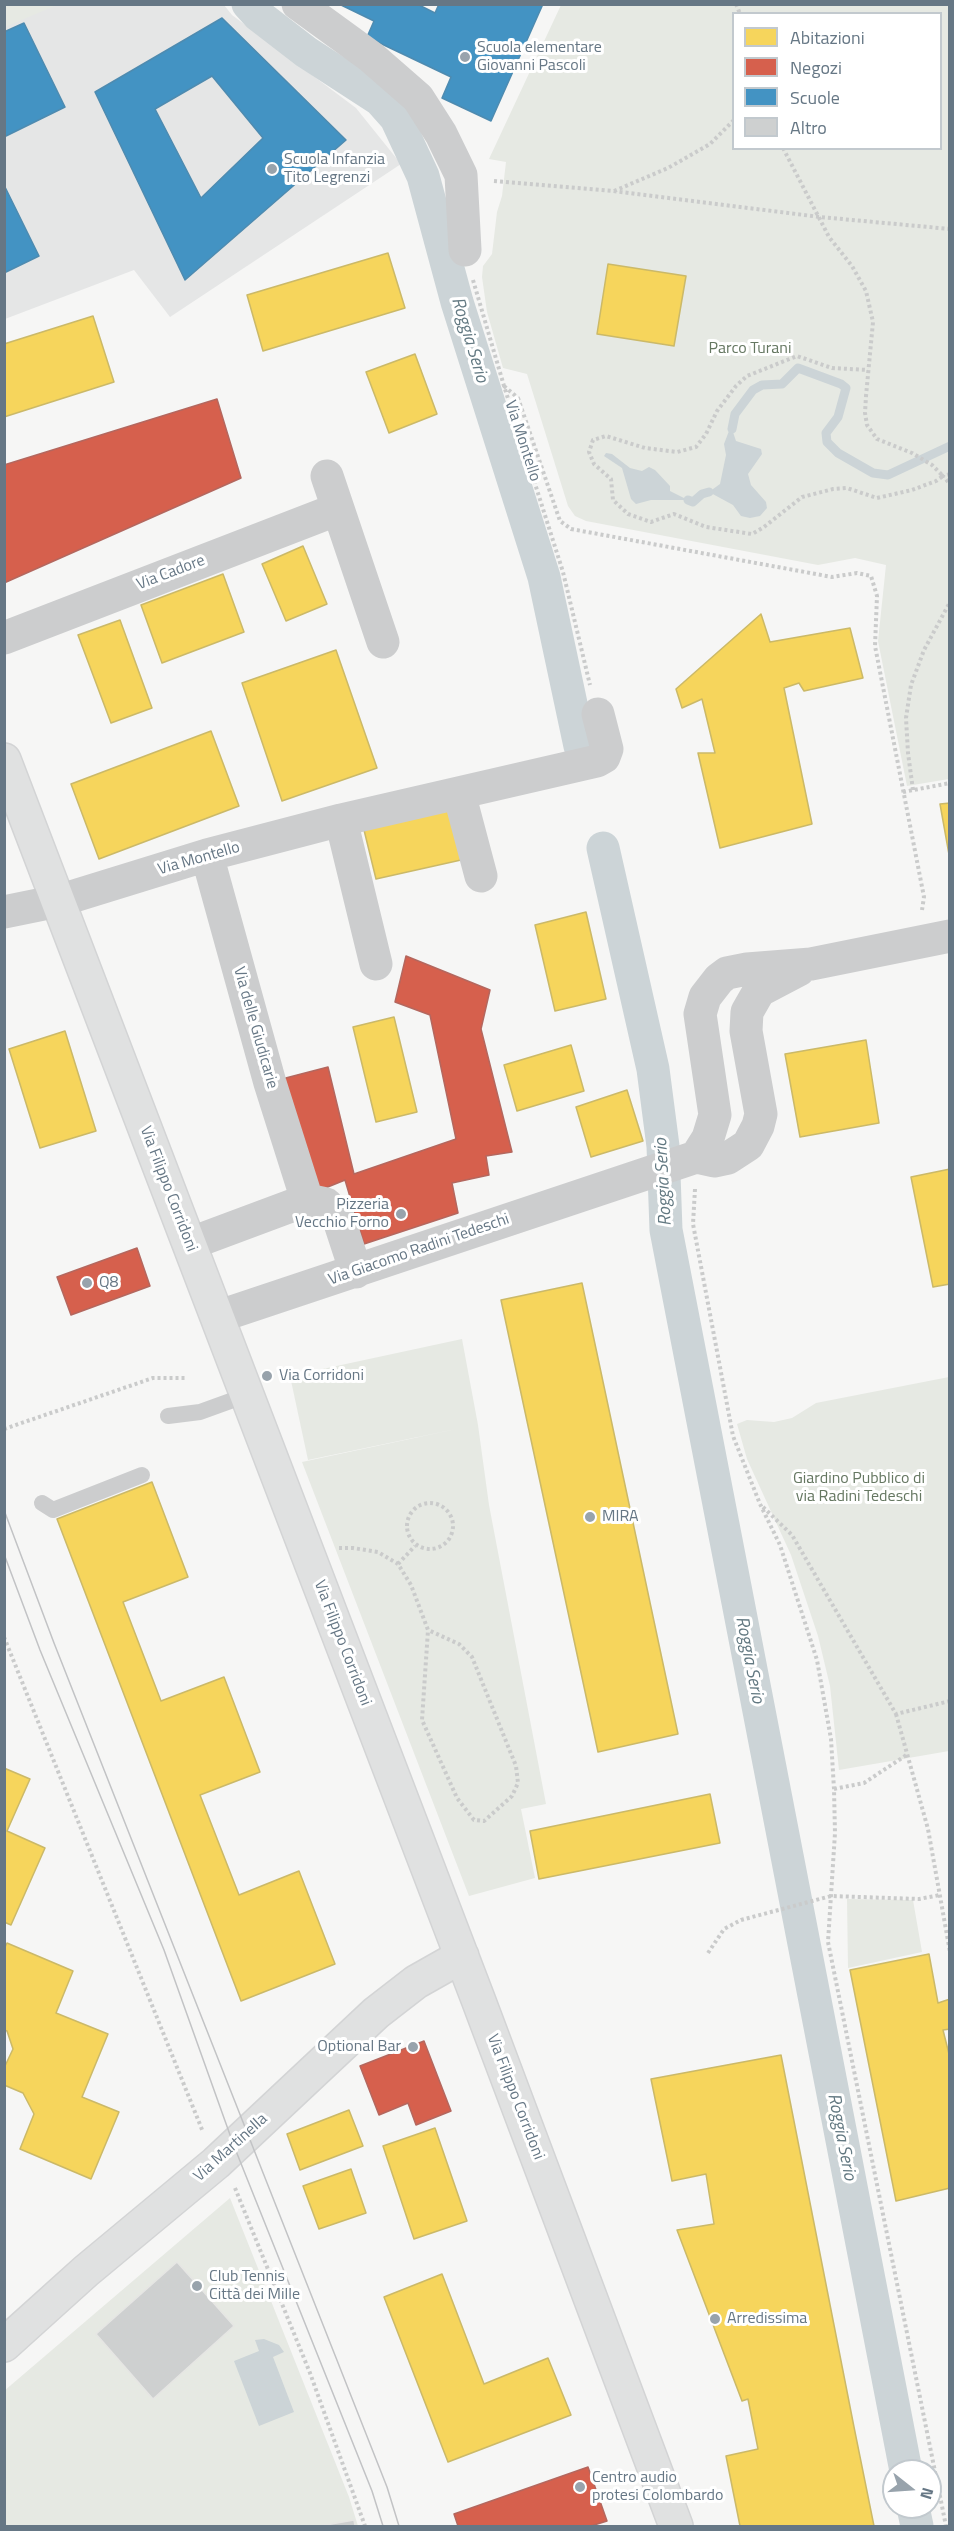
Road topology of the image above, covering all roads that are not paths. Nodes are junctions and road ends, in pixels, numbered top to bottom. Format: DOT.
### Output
graph roads {
  1 [pos="298,4"];
  2 [pos="465,250"];
  3 [pos="327,476"];
  4 [pos="338,509"];
  5 [pos="4,638"];
  6 [pos="383,642"];
  7 [pos="598,714"];
  8 [pos="4,760"];
  9 [pos="459,793"];
  10 [pos="341,820"];
  11 [pos="207,855"];
  12 [pos="481,876"];
  13 [pos="58,901"];
  14 [pos="4,912"];
  15 [pos="950,936"];
  16 [pos="376,964"];
  17 [pos="811,964"];
  18 [pos="684,1161"];
  19 [pos="307,1200"];
  20 [pos="189,1244"];
  21 [pos="356,1272"];
  22 [pos="217,1317"];
  23 [pos="247,1395"];
  24 [pos="168,1416"];
  25 [pos="142,1475"];
  26 [pos="42,1503"];
  27 [pos="462,1956"];
  28 [pos="4,2345"];
  29 [pos="676,2526"];
  1 -- 2 [label="street"];
  3 -- 4 [label="street"];
  4 -- 5 [label="street, Via Cadore"];
  4 -- 6 [label="street"];
  7 -- 9 [label="street, Via Montello"];
  8 -- 13 [label="street, Via Filippo Corridoni"];
  9 -- 10 [label="street, Via Montello"];
  9 -- 12 [label="street"];
  10 -- 11 [label="street, Via Montello"];
  10 -- 16 [label="street"];
  11 -- 13 [label="street, Via Montello"];
  11 -- 19 [label="street, Via delle Giudicarie"];
  13 -- 14 [label="street, Via Montello"];
  13 -- 20 [label="street, Via Filippo Corridoni"];
  15 -- 17 [label="street"];
  17 -- 18 [label="street"];
  17 -- 18 [label="street"];
  18 -- 21 [label="street, Via Giacomo Radini Tedeschi"];
  19 -- 20 [label="street"];
  19 -- 21 [label="street"];
  20 -- 22 [label="street, Via Filippo Corridoni"];
  21 -- 22 [label="street, Via Giacomo Radini Tedeschi"];
  22 -- 23 [label="street, Via Filippo Corridoni"];
  23 -- 24 [label="lane"];
  23 -- 27 [label="street, Via Filippo Corridoni"];
  25 -- 26 [label="lane"];
  27 -- 28 [label="street, Via Martinella"];
  27 -- 29 [label="street, Via Filippo Corridoni"];
}
